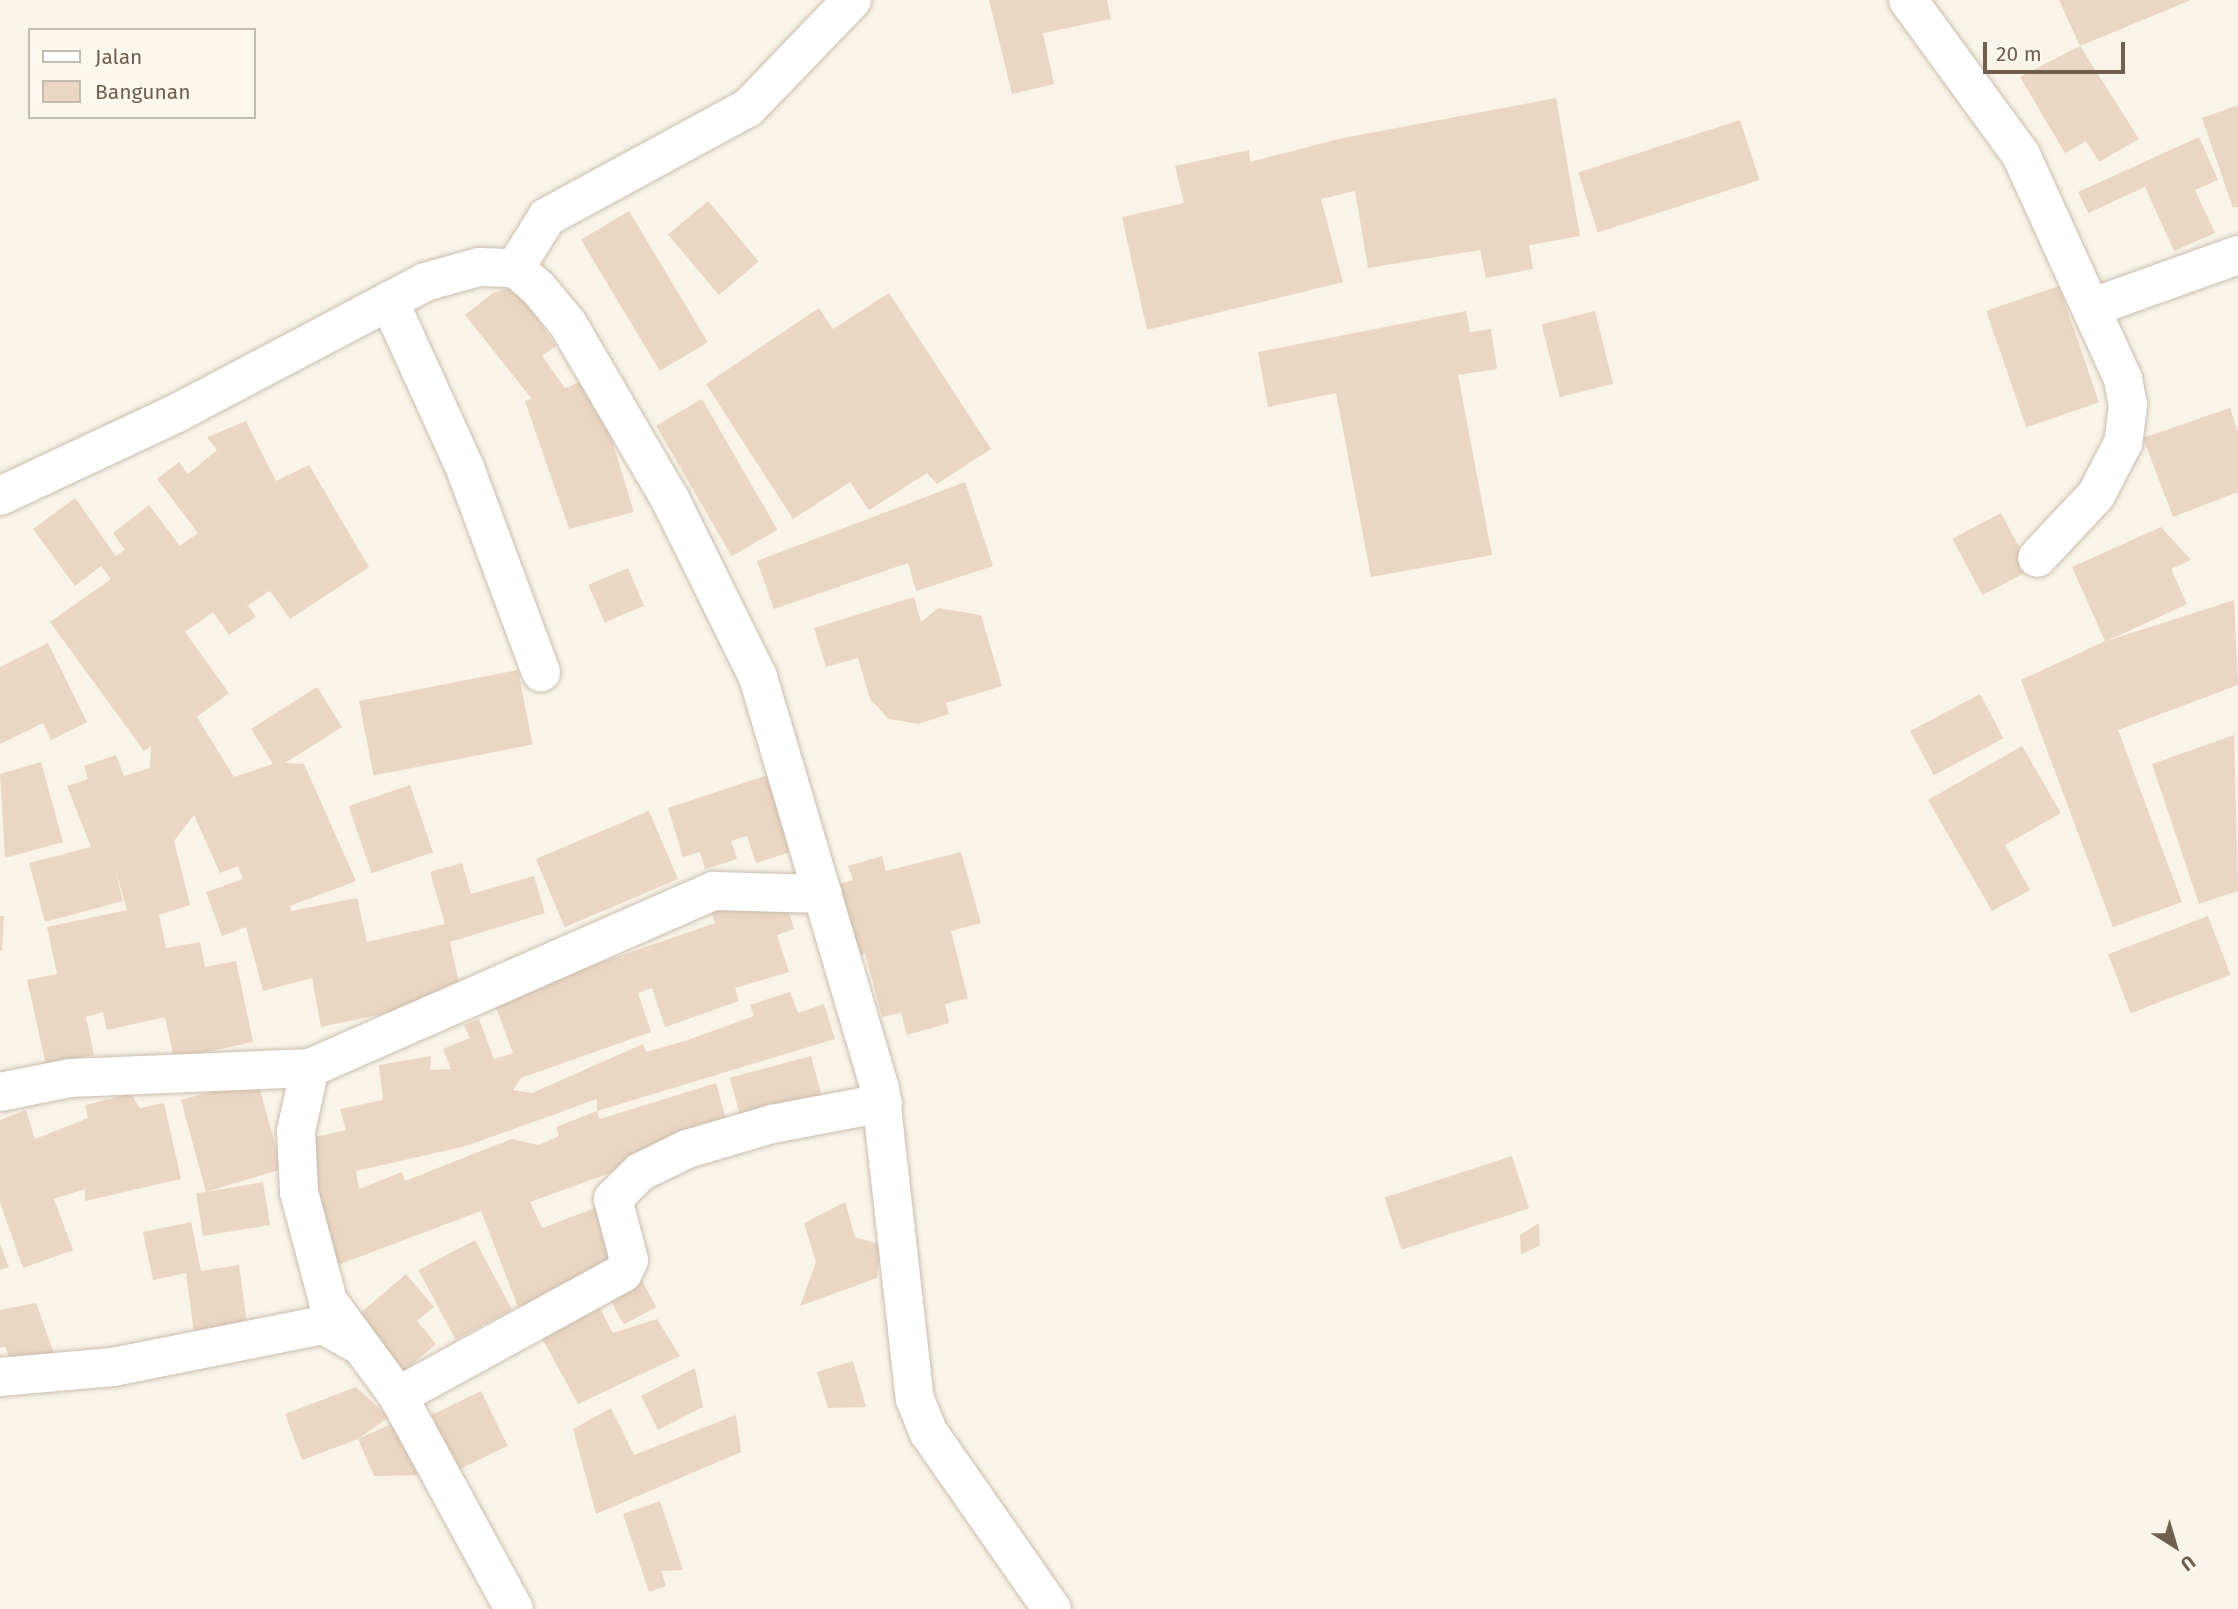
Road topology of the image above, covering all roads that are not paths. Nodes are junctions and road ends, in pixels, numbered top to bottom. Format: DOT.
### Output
graph roads {
  1 [pos="852,0"];
  2 [pos="1908,0"];
  3 [pos="2238,255"];
  4 [pos="515,268"];
  5 [pos="389,301"];
  6 [pos="2093,307"];
  7 [pos="0,496"];
  8 [pos="2037,558"];
  9 [pos="541,672"];
  10 [pos="823,894"];
  11 [pos="310,1068"];
  12 [pos="0,1093"];
  13 [pos="883,1103"];
  14 [pos="354,1342"];
  15 [pos="0,1377"];
  16 [pos="398,1396"];
  17 [pos="513,1609"];
  18 [pos="1052,1609"];
  1 -- 4 [label="street"];
  2 -- 6 [label="street"];
  3 -- 6 [label="street"];
  4 -- 5 [label="street"];
  4 -- 10 [label="street"];
  5 -- 7 [label="street"];
  5 -- 9 [label="street"];
  6 -- 8 [label="street"];
  10 -- 11 [label="street"];
  10 -- 13 [label="street"];
  11 -- 12 [label="street"];
  11 -- 14 [label="street"];
  13 -- 16 [label="street"];
  13 -- 18 [label="street"];
  14 -- 15 [label="street"];
  14 -- 16 [label="street"];
  16 -- 17 [label="street"];
}
